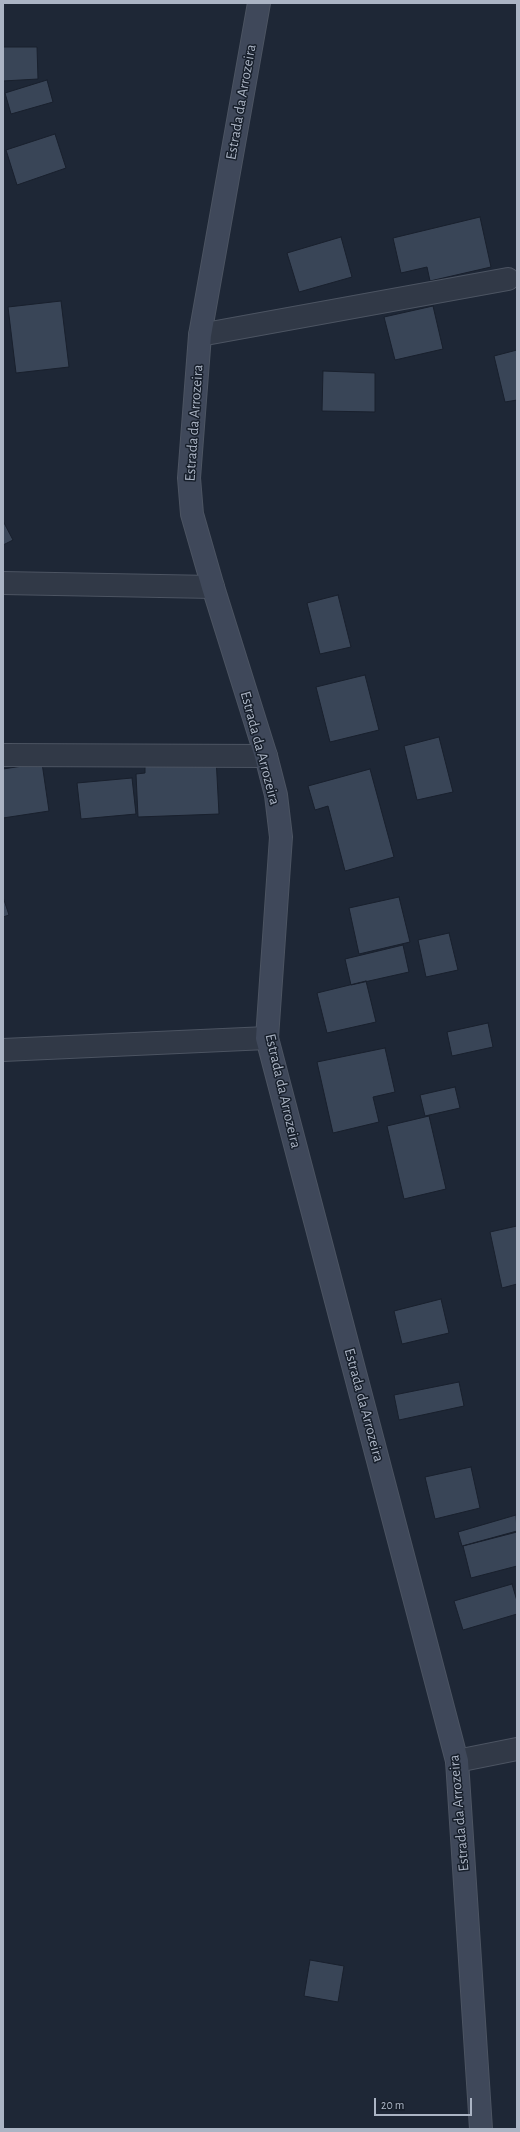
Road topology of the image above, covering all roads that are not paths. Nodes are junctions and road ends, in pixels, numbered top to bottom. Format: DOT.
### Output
graph roads {
  1 [pos="259,3"];
  2 [pos="508,280"];
  3 [pos="200,334"];
  4 [pos="3,583"];
  5 [pos="213,587"];
  6 [pos="3,755"];
  7 [pos="266,756"];
  8 [pos="267,1038"];
  9 [pos="3,1050"];
  10 [pos="517,1749"];
  11 [pos="457,1761"];
  12 [pos="481,2129"];
  1 -- 3 [label="street, Estrada da Arrozeira"];
  2 -- 3 [label="street"];
  3 -- 5 [label="street, Estrada da Arrozeira"];
  4 -- 5 [label="street"];
  5 -- 7 [label="street, Estrada da Arrozeira"];
  6 -- 7 [label="street"];
  7 -- 8 [label="street, Estrada da Arrozeira"];
  8 -- 9 [label="street"];
  8 -- 11 [label="street, Estrada da Arrozeira"];
  10 -- 11 [label="street"];
  11 -- 12 [label="street, Estrada da Arrozeira"];
}
